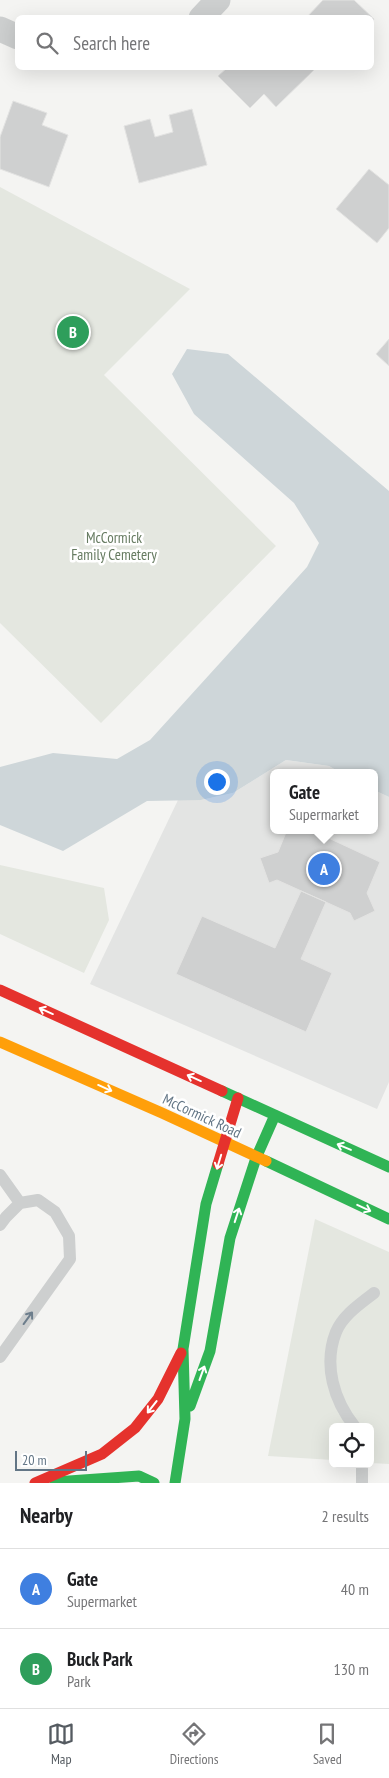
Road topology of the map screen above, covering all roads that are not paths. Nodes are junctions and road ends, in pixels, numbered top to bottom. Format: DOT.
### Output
graph roads {
  1 [pos="218,0"];
  2 [pos="204,15"];
  3 [pos="0,29"];
  4 [pos="15,36"];
  5 [pos="0,990"];
  6 [pos="0,1042"];
  7 [pos="238,1098"];
  8 [pos="275,1115"];
  9 [pos="224,1144"];
  10 [pos="256,1158"];
  11 [pos="389,1167"];
  12 [pos="0,1175"];
  13 [pos="20,1203"];
  14 [pos="389,1220"];
  15 [pos="0,1225"];
  16 [pos="374,1293"];
  17 [pos="183,1349"];
  18 [pos="0,1357"];
  19 [pos="185,1419"];
  20 [pos="352,1423"];
  21 [pos="362,1468"];
  22 [pos="35,1483"];
  23 [pos="154,1483"];
  24 [pos="175,1483"];
  25 [pos="362,1483"];
  1 -- 2 [label="street"];
  3 -- 4 [label="street"];
  7 -- 5 [label="street, McCormick Road, one-way"];
  6 -- 9 [label="street, McCormick Road, one-way"];
  7 -- 8 [label="street, McCormick Road"];
  7 -- 9 [label="street"];
  8 -- 10 [label="street"];
  11 -- 8 [label="street, McCormick Road, one-way"];
  9 -- 10 [label="street, McCormick Road"];
  9 -- 17 [label="street, one-way"];
  10 -- 14 [label="street, McCormick Road, one-way"];
  19 -- 10 [label="street, one-way"];
  12 -- 13 [label="lane"];
  13 -- 15 [label="lane"];
  18 -- 13 [label="lane, one-way"];
  16 -- 20 [label="lane"];
  17 -- 19 [label="street"];
  17 -- 22 [label="street, one-way"];
  19 -- 24 [label="street"];
  21 -- 25 [label="lane"];
  22 -- 23 [label="street"];
}
